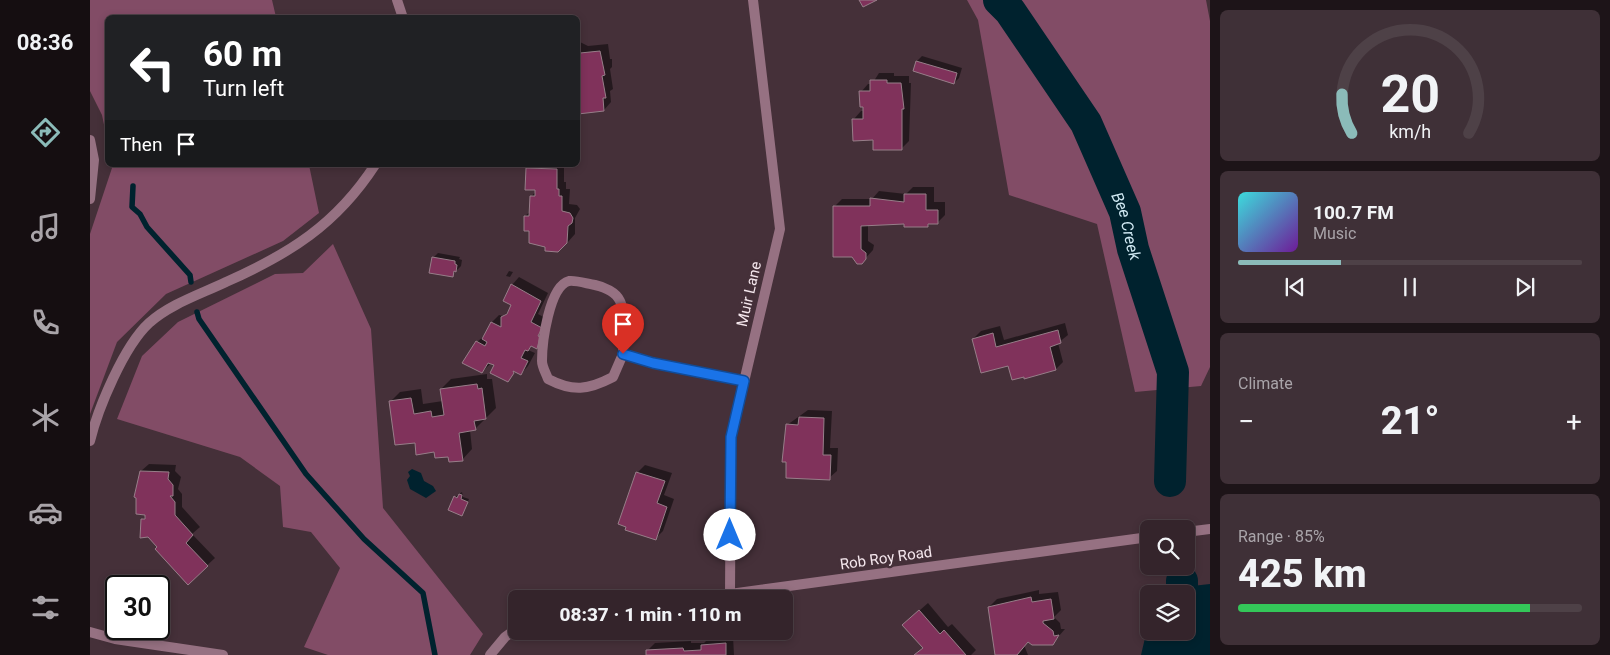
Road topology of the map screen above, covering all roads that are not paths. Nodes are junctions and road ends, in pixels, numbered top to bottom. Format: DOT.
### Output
graph roads {
  1 [pos="397,0"];
  2 [pos="753,0"];
  3 [pos="402,15"];
  4 [pos="90,140"];
  5 [pos="373,167"];
  6 [pos="90,199"];
  7 [pos="623,354"];
  8 [pos="744,381"];
  9 [pos="90,441"];
  10 [pos="1210,529"];
  11 [pos="1195,531"];
  12 [pos="1140,538"];
  13 [pos="730,590"];
  14 [pos="759,590"];
  15 [pos="90,632"];
  16 [pos="508,634"];
  17 [pos="223,655"];
  18 [pos="490,655"];
  1 -- 3 [label="street"];
  2 -- 8 [label="street, Muir Lane"];
  4 -- 6 [label="street"];
  5 -- 9 [label="street"];
  7 -- 7 [label="street"];
  7 -- 8 [label="street"];
  8 -- 13 [label="street, Muir Lane"];
  10 -- 11 [label="street"];
  12 -- 14 [label="street, Rob Roy Road"];
  15 -- 17 [label="street"];
  16 -- 18 [label="street"];
}
